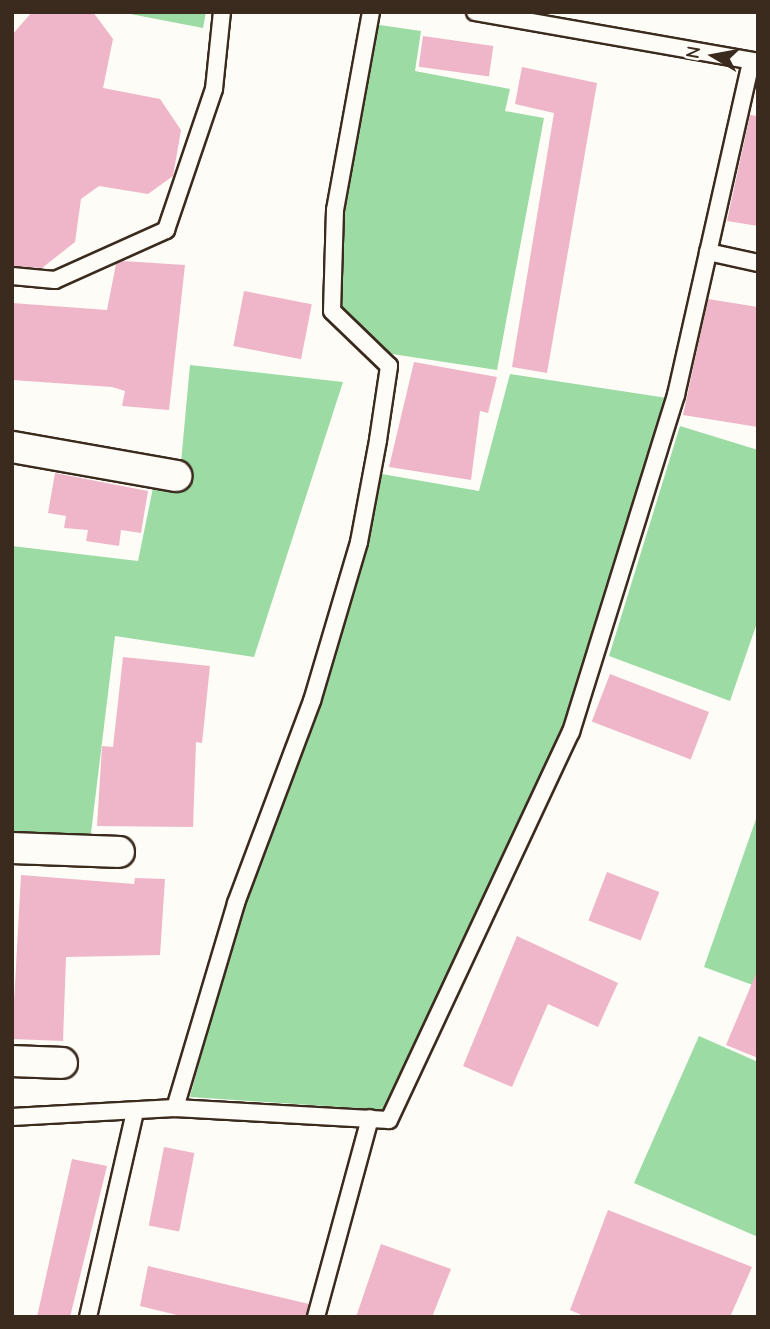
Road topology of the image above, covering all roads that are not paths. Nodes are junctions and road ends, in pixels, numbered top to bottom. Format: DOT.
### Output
graph roads {
  1 [pos="222,12"];
  2 [pos="371,12"];
  3 [pos="475,12"];
  4 [pos="754,62"];
  5 [pos="708,252"];
  6 [pos="758,262"];
  7 [pos="12,276"];
  8 [pos="12,447"];
  9 [pos="176,476"];
  10 [pos="12,848"];
  11 [pos="119,852"];
  12 [pos="12,1061"];
  13 [pos="62,1063"];
  14 [pos="175,1108"];
  15 [pos="135,1112"];
  16 [pos="12,1117"];
  17 [pos="370,1118"];
  18 [pos="88,1317"];
  19 [pos="316,1317"];
  1 -- 7 [label="lane"];
  2 -- 14 [label="lane"];
  3 -- 4 [label="lane"];
  4 -- 5 [label="lane"];
  5 -- 6 [label="lane"];
  5 -- 17 [label="lane"];
  8 -- 9 [label="street"];
  10 -- 11 [label="street"];
  12 -- 13 [label="street"];
  14 -- 15 [label="lane"];
  14 -- 17 [label="lane"];
  15 -- 16 [label="lane"];
  15 -- 18 [label="lane"];
  17 -- 19 [label="lane"];
}
